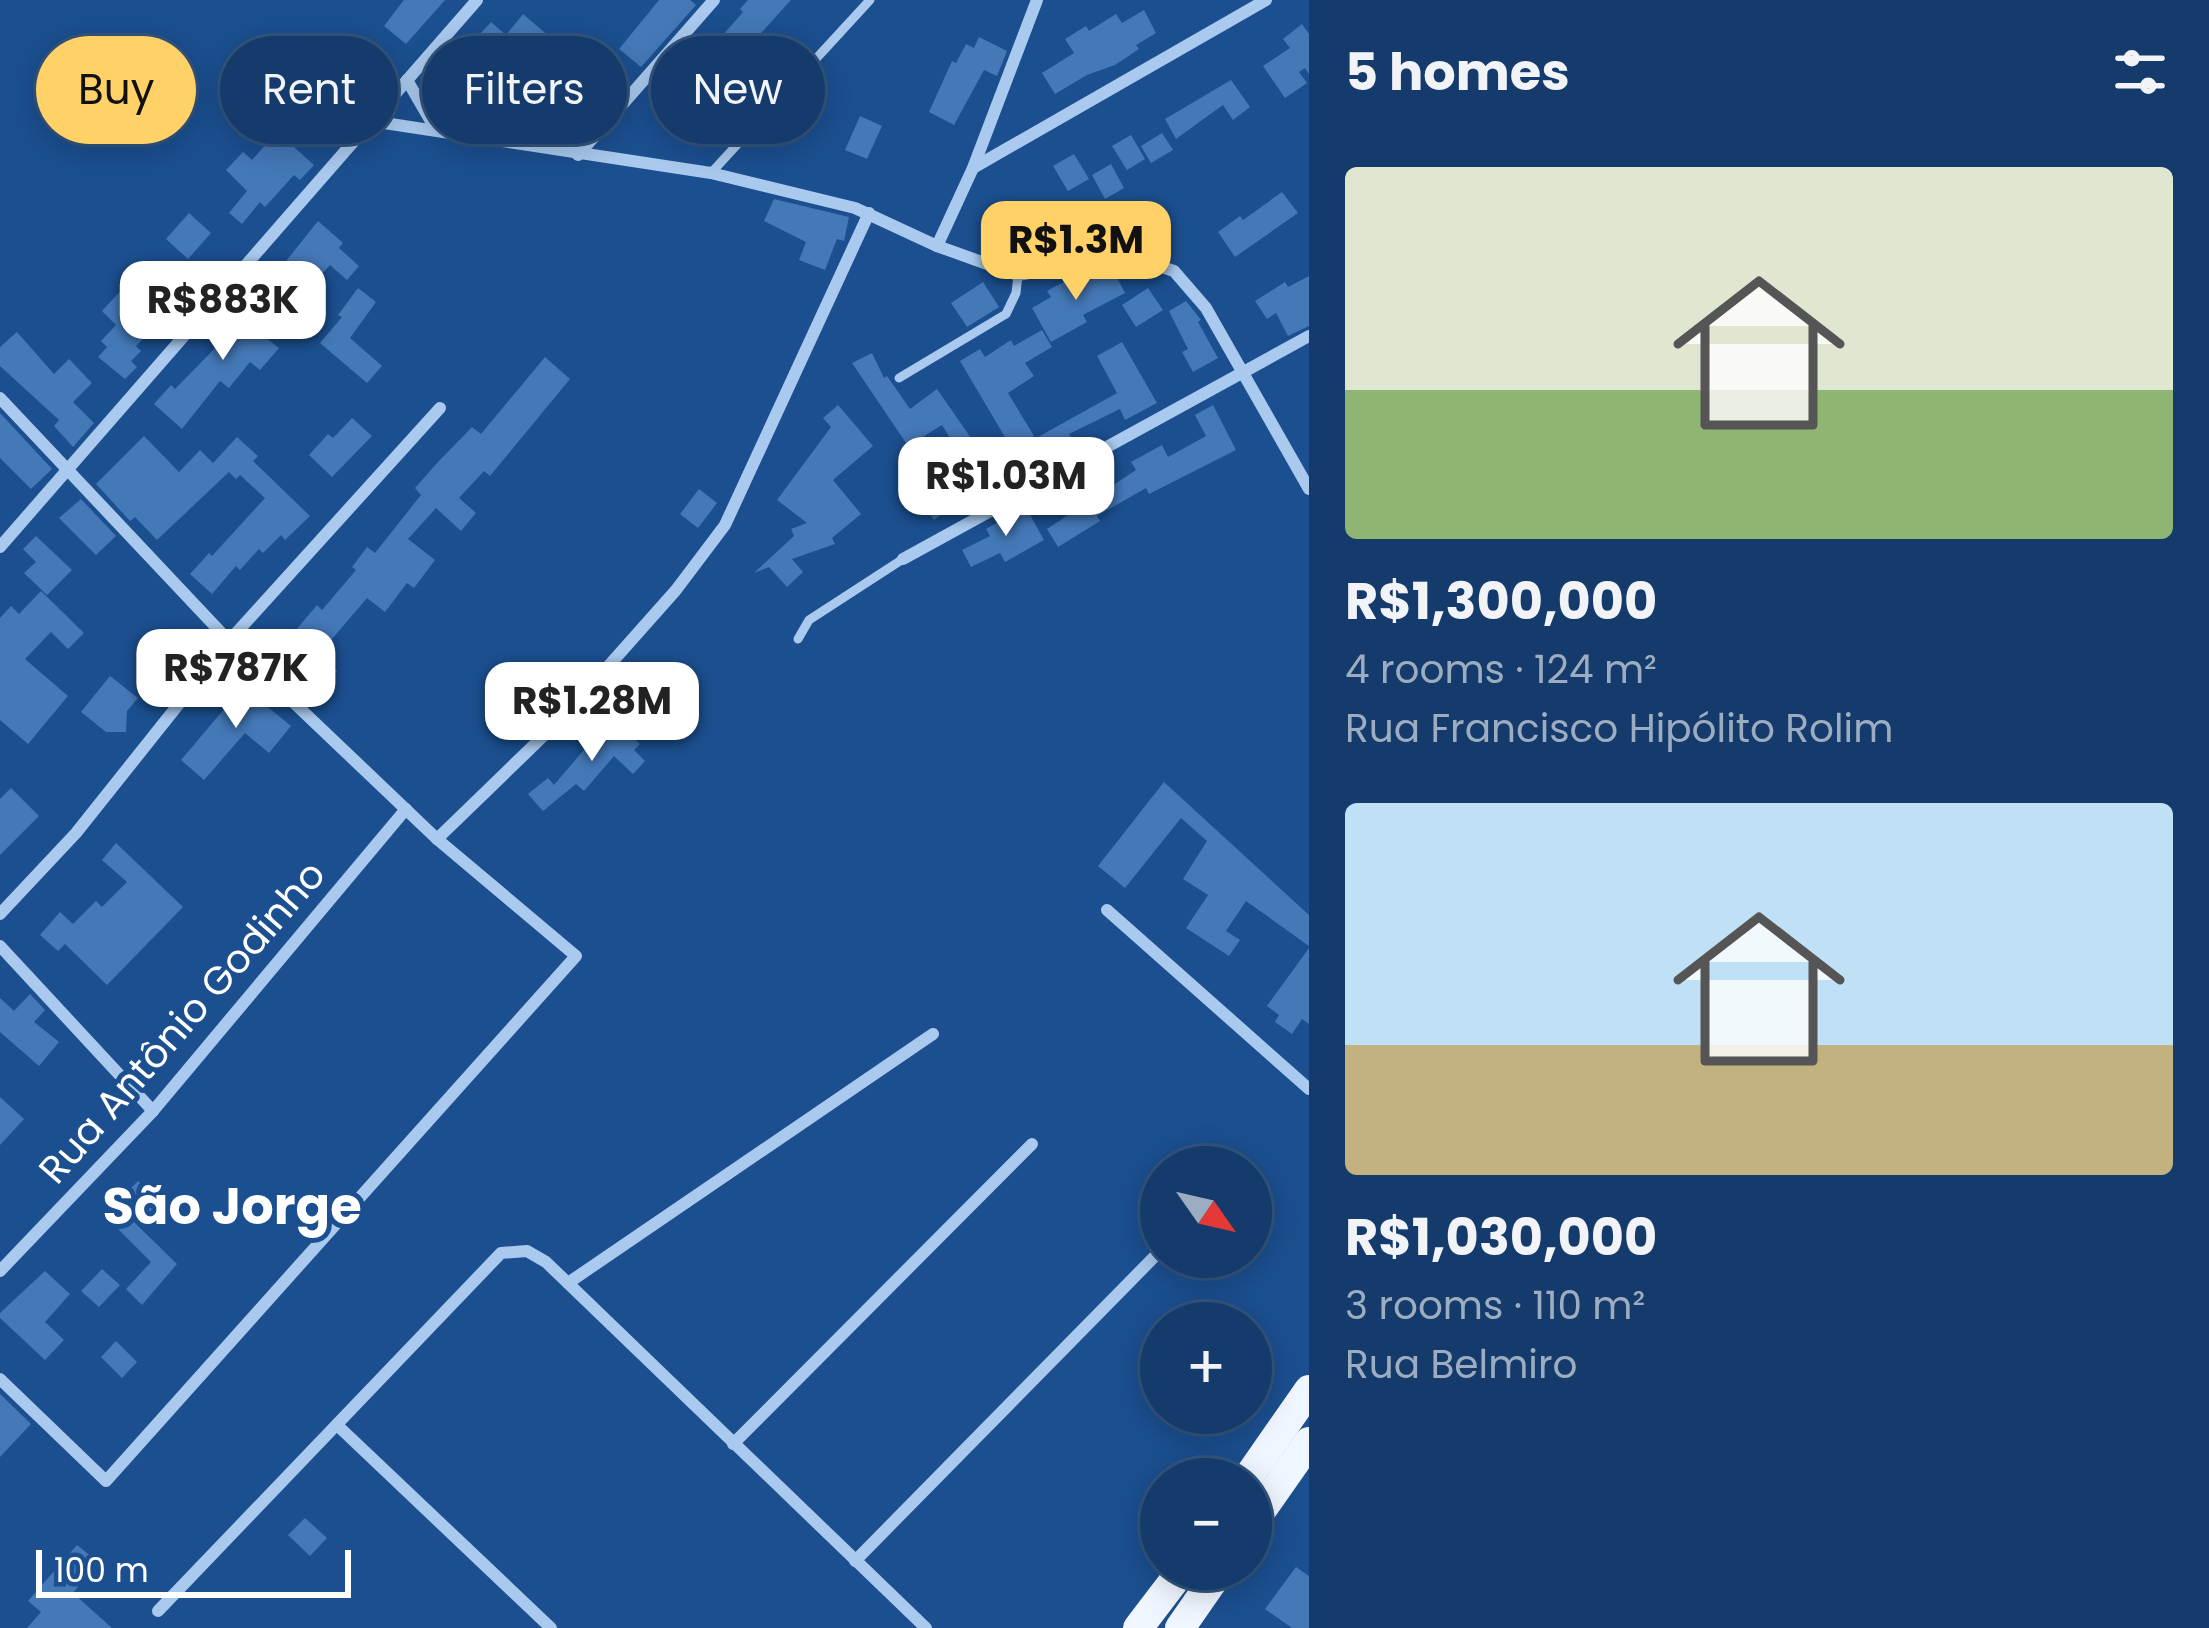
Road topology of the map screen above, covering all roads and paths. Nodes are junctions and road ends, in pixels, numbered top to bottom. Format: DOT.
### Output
graph roads {
  1 [pos="477,0"];
  2 [pos="714,0"];
  3 [pos="870,0"];
  4 [pos="1037,0"];
  5 [pos="1266,0"];
  6 [pos="407,80"];
  7 [pos="398,90"];
  8 [pos="422,106"];
  9 [pos="351,144"];
  10 [pos="516,144"];
  11 [pos="578,155"];
  12 [pos="973,169"];
  13 [pos="711,173"];
  14 [pos="869,213"];
  15 [pos="937,246"];
  16 [pos="1018,275"];
  17 [pos="1309,336"];
  18 [pos="1242,374"];
  19 [pos="898,378"];
  20 [pos="0,398"];
  21 [pos="440,408"];
  22 [pos="69,469"];
  23 [pos="1309,488"];
  24 [pos="0,547"];
  25 [pos="903,559"];
  26 [pos="798,639"];
  27 [pos="229,641"];
  28 [pos="406,809"];
  29 [pos="437,839"];
  30 [pos="1107,910"];
  31 [pos="0,914"];
  32 [pos="0,946"];
  33 [pos="933,1034"];
  34 [pos="1309,1089"];
  35 [pos="153,1111"];
  36 [pos="1032,1144"];
  37 [pos="0,1271"];
  38 [pos="1140,1271"];
  39 [pos="568,1283"];
  40 [pos="0,1379"];
  41 [pos="1309,1390"];
  42 [pos="337,1425"];
  43 [pos="1309,1442"];
  44 [pos="733,1444"];
  45 [pos="1262,1458"];
  46 [pos="1272,1495"];
  47 [pos="855,1561"];
  48 [pos="1168,1590"];
  49 [pos="1206,1590"];
  50 [pos="158,1611"];
  51 [pos="551,1628"];
  52 [pos="926,1628"];
  53 [pos="1138,1628"];
  54 [pos="1180,1628"];
  1 -- 6 [label="street"];
  2 -- 11 [label="street"];
  3 -- 13 [label="lane"];
  4 -- 12 [label="street"];
  5 -- 12 [label="street"];
  6 -- 7 [label="street"];
  6 -- 8 [label="street"];
  9 -- 22 [label="street"];
  10 -- 11 [label="street"];
  11 -- 13 [label="street"];
  12 -- 15 [label="street"];
  13 -- 14 [label="street"];
  14 -- 15 [label="street"];
  14 -- 29 [label="street"];
  15 -- 16 [label="street"];
  16 -- 18 [label="street"];
  16 -- 19 [label="lane"];
  17 -- 18 [label="street"];
  18 -- 23 [label="street"];
  18 -- 25 [label="street"];
  20 -- 22 [label="street"];
  21 -- 27 [label="street"];
  22 -- 24 [label="street"];
  22 -- 27 [label="street"];
  25 -- 26 [label="lane"];
  27 -- 28 [label="street"];
  27 -- 31 [label="street"];
  28 -- 29 [label="street"];
  28 -- 35 [label="street, Rua Antônio Godinho"];
  29 -- 40 [label="street"];
  30 -- 34 [label="street"];
  32 -- 35 [label="street"];
  33 -- 39 [label="street"];
  35 -- 37 [label="street, Rua Antônio Godinho"];
  36 -- 44 [label="street"];
  38 -- 47 [label="street"];
  39 -- 42 [label="street"];
  39 -- 44 [label="street"];
  41 -- 45 [label="main road"];
  42 -- 50 [label="street"];
  42 -- 51 [label="street"];
  43 -- 46 [label="main road"];
  44 -- 47 [label="street"];
  47 -- 52 [label="street"];
  48 -- 53 [label="main road"];
  49 -- 54 [label="main road"];
}
